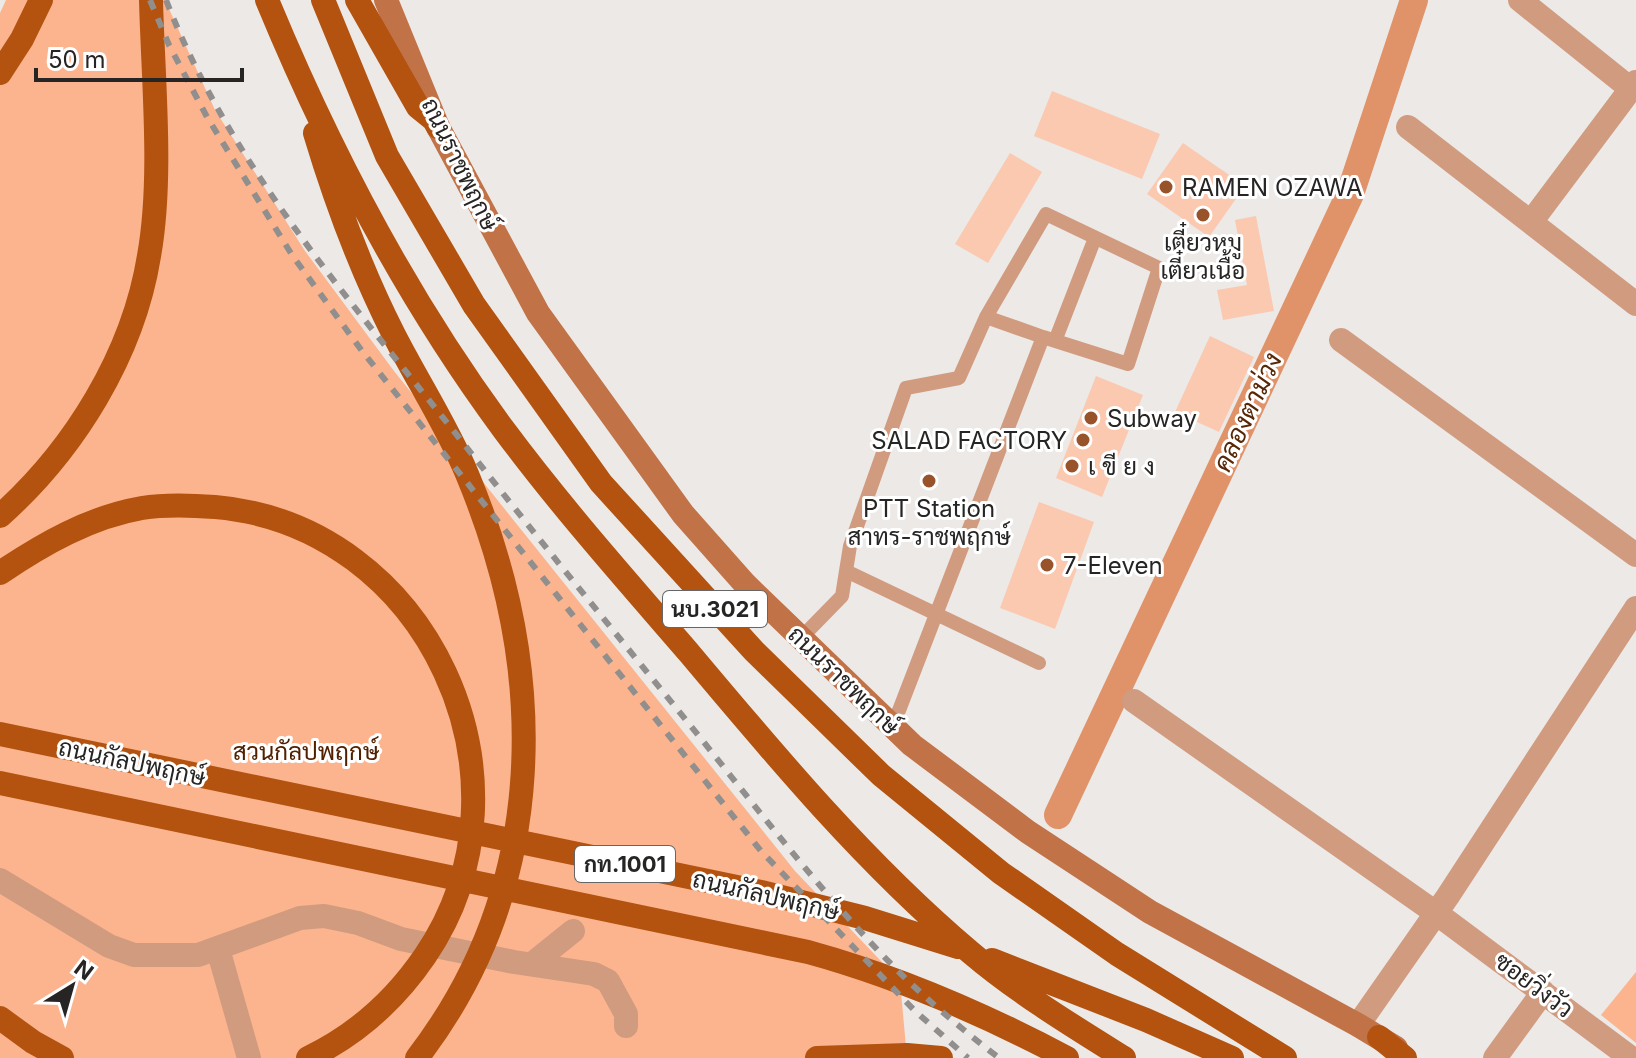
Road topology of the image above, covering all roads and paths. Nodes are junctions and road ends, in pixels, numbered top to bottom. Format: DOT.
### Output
graph roads {
  1 [pos="41,0"];
  2 [pos="151,0"];
  3 [pos="267,0"];
  4 [pos="278,0"];
  5 [pos="323,0"];
  6 [pos="357,0"];
  7 [pos="386,0"];
  8 [pos="1520,0"];
  9 [pos="0,73"];
  10 [pos="1633,85"];
  11 [pos="438,127"];
  12 [pos="1408,127"];
  13 [pos="1531,222"];
  14 [pos="1095,238"];
  15 [pos="1636,304"];
  16 [pos="986,317"];
  17 [pos="1049,339"];
  18 [pos="1341,340"];
  19 [pos="0,516"];
  20 [pos="1636,555"];
  21 [pos="846,571"];
  22 [pos="0,573"];
  23 [pos="1636,608"];
  24 [pos="936,614"];
  25 [pos="801,638"];
  26 [pos="1039,663"];
  27 [pos="1134,701"];
  28 [pos="893,726"];
  29 [pos="0,734"];
  30 [pos="0,783"];
  31 [pos="0,880"];
  32 [pos="1436,913"];
  33 [pos="573,931"];
  34 [pos="218,949"];
  35 [pos="532,964"];
  36 [pos="1543,992"];
  37 [pos="0,1018"];
  38 [pos="1358,1025"];
  39 [pos="626,1026"];
  40 [pos="62,1058"];
  41 [pos="249,1058"];
  42 [pos="308,1058"];
  43 [pos="417,1058"];
  44 [pos="817,1058"];
  45 [pos="941,1058"];
  46 [pos="1067,1058"];
  47 [pos="1124,1058"];
  48 [pos="1232,1058"];
  49 [pos="1285,1058"];
  50 [pos="1408,1058"];
  51 [pos="1495,1058"];
  52 [pos="1631,1058"];
  1 -- 9 [label="main road"];
  2 -- 19 [label="main road"];
  3 -- 47 [label="main road, นบ.3021"];
  4 -- 43 [label="main road"];
  5 -- 49 [label="main road, ถนนราชพฤกษ์ / นบ.3021"];
  6 -- 11 [label="main road"];
  7 -- 11 [label="main road, ถนนราชพฤกษ์ / นบ.3021"];
  8 -- 10 [label="street"];
  10 -- 13 [label="street"];
  11 -- 25 [label="main road, ถนนราชพฤกษ์ / นบ.3021"];
  12 -- 13 [label="street"];
  13 -- 15 [label="street"];
  14 -- 16 [label="lane"];
  14 -- 17 [label="lane"];
  14 -- 17 [label="lane"];
  16 -- 17 [label="lane"];
  16 -- 21 [label="lane"];
  17 -- 24 [label="lane"];
  18 -- 20 [label="street"];
  21 -- 24 [label="lane"];
  21 -- 25 [label="lane"];
  22 -- 42 [label="main road"];
  23 -- 32 [label="street"];
  24 -- 26 [label="lane"];
  24 -- 28 [label="lane"];
  25 -- 28 [label="main road, ถนนราชพฤกษ์ / นบ.3021"];
  27 -- 32 [label="street, ซอยวิ่งวัว"];
  28 -- 38 [label="main road, ถนนราชพฤกษ์ / นบ.3021"];
  29 -- 48 [label="main road, ถนนกัลปพฤกษ์ / กท.1001"];
  30 -- 46 [label="main road, ถนนกัลปพฤกษ์ / กท.1001"];
  31 -- 34 [label="street"];
  32 -- 36 [label="street, ซอยวิ่งวัว"];
  32 -- 38 [label="street"];
  33 -- 35 [label="street"];
  34 -- 35 [label="street"];
  34 -- 41 [label="street"];
  35 -- 39 [label="street"];
  36 -- 51 [label="street"];
  36 -- 52 [label="street, ซอยวิ่งวัว"];
  37 -- 40 [label="main road"];
  38 -- 50 [label="main road, ถนนราชพฤกษ์ / นบ.3021"];
  44 -- 45 [label="main road"];
}
